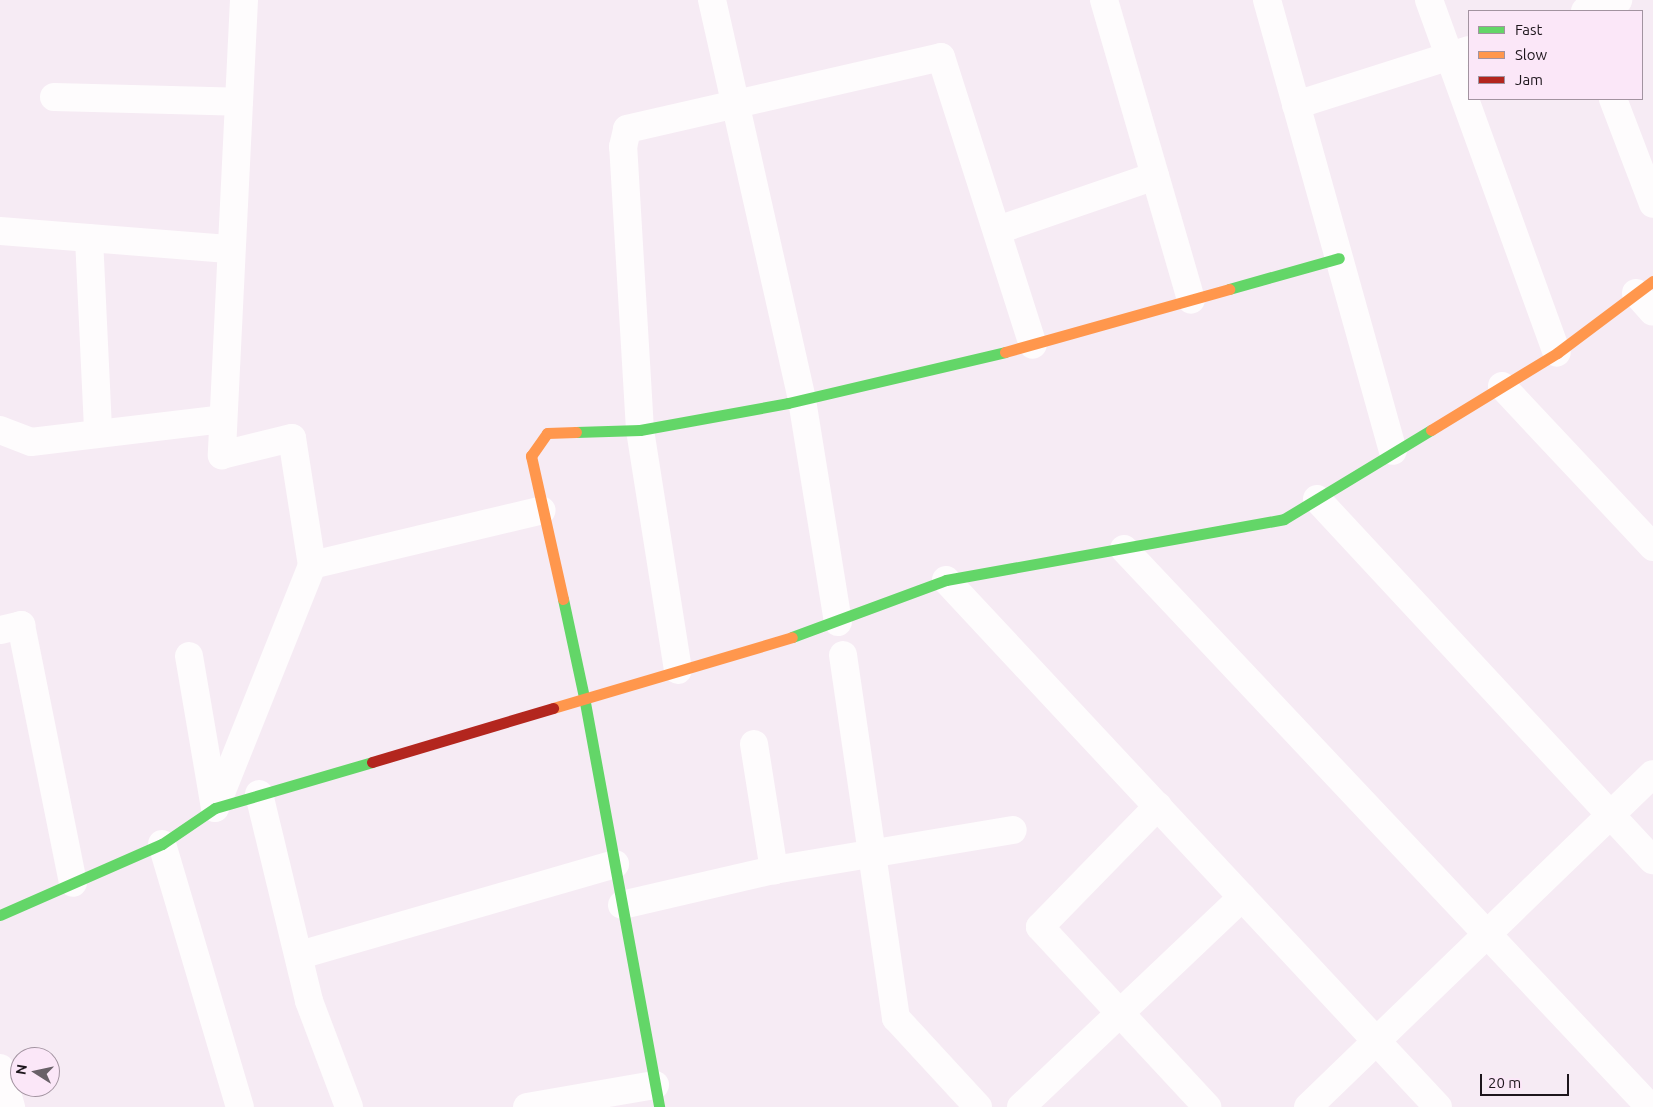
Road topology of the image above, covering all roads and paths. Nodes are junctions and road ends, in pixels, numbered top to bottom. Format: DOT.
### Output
graph roads {
  1 [pos="244,0"];
  2 [pos="712,0"];
  3 [pos="1104,0"];
  4 [pos="1267,0"];
  5 [pos="1429,0"];
  6 [pos="1618,0"];
  7 [pos="1588,10"];
  8 [pos="1458,54"];
  9 [pos="1468,84"];
  10 [pos="54,97"];
  11 [pos="1473,100"];
  12 [pos="1614,100"];
  13 [pos="239,102"];
  14 [pos="736,104"];
  15 [pos="1296,105"];
  16 [pos="1155,176"];
  17 [pos="1653,204"];
  18 [pos="998,230"];
  19 [pos="0,231"];
  20 [pos="89,238"];
  21 [pos="231,249"];
  22 [pos="1339,258"];
  23 [pos="1647,296"];
  24 [pos="1191,300"];
  25 [pos="1033,344"];
  26 [pos="1557,353"];
  27 [pos="1502,386"];
  28 [pos="802,400"];
  29 [pos="223,419"];
  30 [pos="0,430"];
  31 [pos="640,430"];
  32 [pos="98,432"];
  33 [pos="1393,451"];
  34 [pos="1317,499"];
  35 [pos="542,510"];
  36 [pos="1124,548"];
  37 [pos="1653,548"];
  38 [pos="312,565"];
  39 [pos="946,580"];
  40 [pos="838,622"];
  41 [pos="0,630"];
  42 [pos="189,656"];
  43 [pos="843,656"];
  44 [pos="678,670"];
  45 [pos="584,697"];
  46 [pos="754,744"];
  47 [pos="1653,774"];
  48 [pos="259,794"];
  49 [pos="1158,806"];
  50 [pos="215,808"];
  51 [pos="1611,815"];
  52 [pos="1013,830"];
  53 [pos="162,844"];
  54 [pos="872,853"];
  55 [pos="1653,860"];
  56 [pos="615,864"];
  57 [pos="774,870"];
  58 [pos="73,883"];
  59 [pos="1242,897"];
  60 [pos="622,905"];
  61 [pos="0,915"];
  62 [pos="1487,935"];
  63 [pos="300,955"];
  64 [pos="1121,1012"];
  65 [pos="1376,1042"];
  66 [pos="0,1068"];
  67 [pos="657,1096"];
  68 [pos="11,1107"];
  69 [pos="240,1107"];
  70 [pos="349,1107"];
  71 [pos="527,1107"];
  72 [pos="978,1107"];
  73 [pos="1021,1107"];
  74 [pos="1207,1107"];
  75 [pos="1308,1107"];
  76 [pos="1438,1107"];
  77 [pos="1650,1107"];
  1 -- 13 [label="street"];
  2 -- 14 [label="street"];
  3 -- 16 [label="street"];
  4 -- 15 [label="street"];
  5 -- 8 [label="street"];
  6 -- 7 [label="street"];
  8 -- 9 [label="street"];
  8 -- 15 [label="street"];
  10 -- 13 [label="street"];
  11 -- 26 [label="street"];
  12 -- 17 [label="street"];
  13 -- 21 [label="street"];
  14 -- 18 [label="street"];
  14 -- 28 [label="street"];
  14 -- 31 [label="street"];
  15 -- 22 [label="street"];
  16 -- 18 [label="street"];
  16 -- 24 [label="street"];
  18 -- 25 [label="street"];
  19 -- 20 [label="street"];
  20 -- 21 [label="street"];
  20 -- 32 [label="street"];
  21 -- 29 [label="street"];
  22 -- 24 [label="street"];
  22 -- 33 [label="street"];
  23 -- 26 [label="street"];
  24 -- 25 [label="street"];
  25 -- 28 [label="street"];
  26 -- 27 [label="street"];
  27 -- 33 [label="street"];
  27 -- 37 [label="street"];
  28 -- 31 [label="street"];
  28 -- 40 [label="street"];
  29 -- 32 [label="street"];
  29 -- 38 [label="street"];
  30 -- 32 [label="street"];
  31 -- 35 [label="street"];
  31 -- 44 [label="street"];
  33 -- 34 [label="street"];
  34 -- 36 [label="street"];
  34 -- 51 [label="street"];
  35 -- 38 [label="street"];
  35 -- 45 [label="street"];
  36 -- 39 [label="street"];
  36 -- 62 [label="street"];
  38 -- 50 [label="street"];
  39 -- 40 [label="street"];
  39 -- 49 [label="street"];
  40 -- 44 [label="street"];
  41 -- 58 [label="street"];
  42 -- 50 [label="street"];
  43 -- 54 [label="street"];
  44 -- 45 [label="street"];
  45 -- 48 [label="street"];
  45 -- 56 [label="street"];
  46 -- 57 [label="street"];
  47 -- 51 [label="street"];
  48 -- 50 [label="street"];
  48 -- 63 [label="street"];
  49 -- 59 [label="street"];
  49 -- 64 [label="street"];
  50 -- 53 [label="street"];
  51 -- 55 [label="street"];
  51 -- 62 [label="street"];
  52 -- 54 [label="street"];
  53 -- 58 [label="street"];
  53 -- 69 [label="street"];
  54 -- 57 [label="street"];
  54 -- 72 [label="street"];
  56 -- 60 [label="street"];
  56 -- 63 [label="street"];
  57 -- 60 [label="street"];
  58 -- 61 [label="street"];
  59 -- 64 [label="street"];
  59 -- 65 [label="street"];
  60 -- 67 [label="street"];
  62 -- 65 [label="street"];
  62 -- 77 [label="street"];
  63 -- 70 [label="street"];
  64 -- 73 [label="street"];
  64 -- 74 [label="street"];
  65 -- 75 [label="street"];
  65 -- 76 [label="street"];
  66 -- 68 [label="street"];
  67 -- 71 [label="street"];
}
